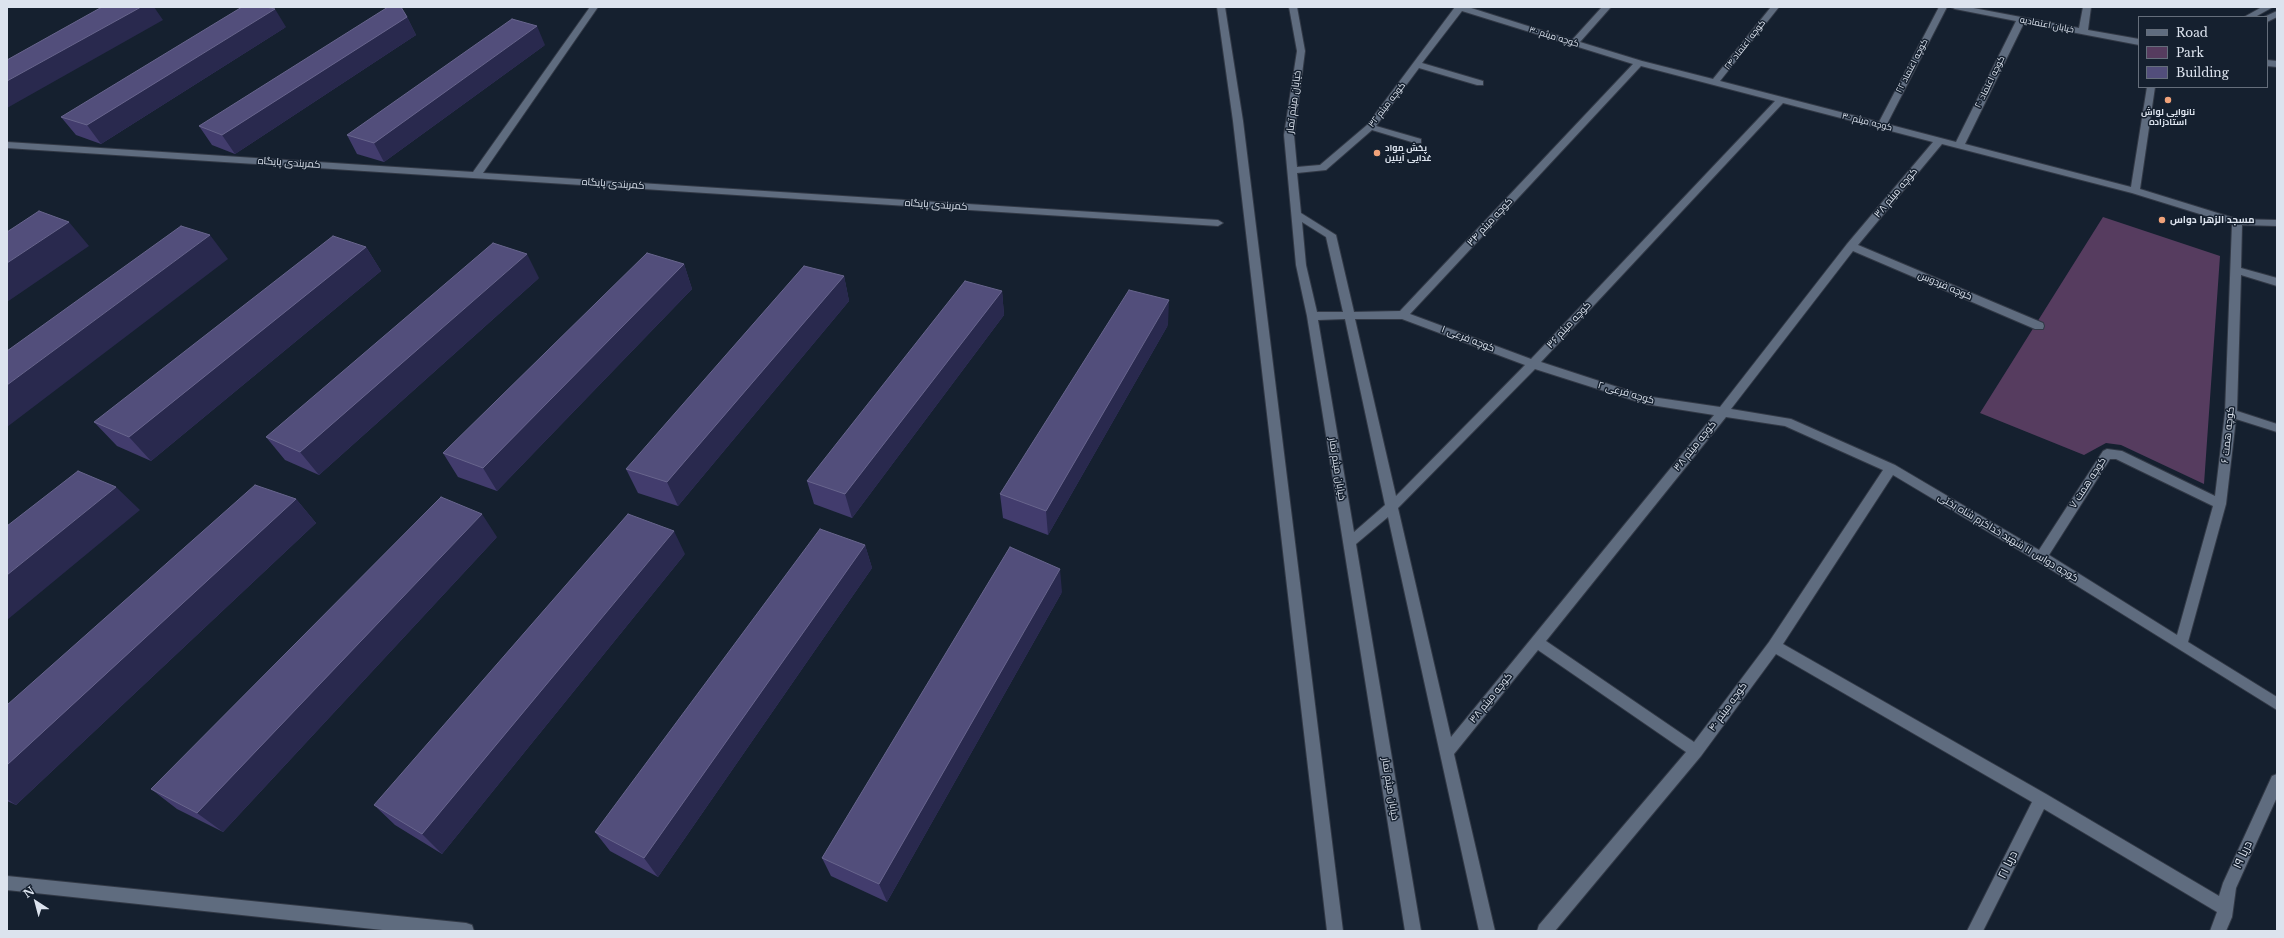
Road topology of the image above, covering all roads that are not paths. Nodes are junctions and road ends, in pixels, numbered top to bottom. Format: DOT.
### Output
graph roads {
  1 [pos="594,7"];
  2 [pos="1221,7"];
  3 [pos="1293,7"];
  4 [pos="1460,7"];
  5 [pos="1607,7"];
  6 [pos="1775,7"];
  7 [pos="1943,7"];
  8 [pos="1956,7"];
  9 [pos="2087,7"];
  10 [pos="2269,7"];
  11 [pos="2277,14"];
  12 [pos="2250,16"];
  13 [pos="2268,18"];
  14 [pos="2021,20"];
  15 [pos="2083,32"];
  16 [pos="2138,42"];
  17 [pos="1574,44"];
  18 [pos="1639,62"];
  19 [pos="1418,65"];
  20 [pos="1715,82"];
  21 [pos="1480,83"];
  22 [pos="2152,88"];
  23 [pos="1781,100"];
  24 [pos="1882,126"];
  25 [pos="1370,127"];
  26 [pos="1418,141"];
  27 [pos="1939,141"];
  28 [pos="1960,144"];
  29 [pos="7,145"];
  30 [pos="1291,170"];
  31 [pos="476,175"];
  32 [pos="2135,191"];
  33 [pos="1296,214"];
  34 [pos="2237,222"];
  35 [pos="1218,223"];
  36 [pos="2277,223"];
  37 [pos="1851,246"];
  38 [pos="2234,270"];
  39 [pos="2277,282"];
  40 [pos="1403,315"];
  41 [pos="1312,316"];
  42 [pos="1348,316"];
  43 [pos="2039,326"];
  44 [pos="1533,364"];
  45 [pos="1722,413"];
  46 [pos="2231,413"];
  47 [pos="2277,428"];
  48 [pos="1891,468"];
  49 [pos="2220,504"];
  50 [pos="1393,505"];
  51 [pos="1350,542"];
  52 [pos="2041,557"];
  53 [pos="1537,642"];
  54 [pos="2181,643"];
  55 [pos="1774,646"];
  56 [pos="2277,704"];
  57 [pos="1448,751"];
  58 [pos="1696,751"];
  59 [pos="2277,781"];
  60 [pos="2040,799"];
  61 [pos="7,883"];
  62 [pos="2225,908"];
  63 [pos="466,931"];
  64 [pos="1335,931"];
  65 [pos="1413,931"];
  66 [pos="1487,931"];
  67 [pos="1545,931"];
  68 [pos="1975,931"];
  69 [pos="2218,931"];
  1 -- 31 [label="street"];
  2 -- 64 [label="street"];
  3 -- 30 [label="street, خیابان میثم تمار"];
  4 -- 17 [label="street, کوچه میثم ۳۰"];
  4 -- 19 [label="street, کوچه میثم ۳۲"];
  5 -- 17 [label="street"];
  6 -- 20 [label="street, کوچه اعتماد ۲۴"];
  7 -- 24 [label="street, کوچه اعتماد ۲۲"];
  8 -- 14 [label="street, خیابان اعتمادیه"];
  9 -- 15 [label="street"];
  10 -- 12 [label="street"];
  11 -- 13 [label="street"];
  14 -- 15 [label="street, خیابان اعتمادیه"];
  14 -- 28 [label="street, کوچه اعتماد ۲۰"];
  15 -- 16 [label="street, خیابان اعتمادیه"];
  17 -- 18 [label="street, کوچه میثم ۳۰"];
  18 -- 20 [label="street, کوچه میثم ۳۰"];
  18 -- 40 [label="street, کوچه میثم ۳۴"];
  19 -- 21 [label="street"];
  19 -- 25 [label="street, کوچه میثم ۳۲"];
  20 -- 23 [label="street, کوچه میثم ۳۰"];
  22 -- 32 [label="street"];
  23 -- 24 [label="street, کوچه میثم ۳۰"];
  23 -- 44 [label="street, کوچه میثم ۳۶"];
  24 -- 27 [label="street, کوچه میثم ۳۰"];
  25 -- 26 [label="street"];
  25 -- 30 [label="street, کوچه میثم ۳۲"];
  27 -- 28 [label="street, کوچه میثم ۳۰"];
  27 -- 37 [label="street, کوچه میثم ۳۸"];
  28 -- 32 [label="street, کوچه میثم ۳۰"];
  29 -- 31 [label="street, کمربندی پایگاه"];
  30 -- 33 [label="street, خیابان میثم تمار"];
  31 -- 35 [label="street, کمربندی پایگاه"];
  32 -- 34 [label="street, کوچه میثم ۳۰"];
  33 -- 41 [label="street, خیابان میثم تمار"];
  33 -- 42 [label="street"];
  34 -- 36 [label="street, کوچه میثم ۳۰"];
  34 -- 38 [label="street, کوچه همت ۶"];
  37 -- 43 [label="street, کوچه فردوس"];
  37 -- 45 [label="street, کوچه میثم ۳۸"];
  38 -- 39 [label="street"];
  38 -- 46 [label="street, کوچه همت ۶"];
  40 -- 42 [label="street"];
  40 -- 44 [label="street, کوچه فرعی ۱"];
  41 -- 42 [label="street"];
  41 -- 51 [label="street, خیابان میثم تمار"];
  42 -- 50 [label="street"];
  44 -- 45 [label="street, کوچه فرعی ۲"];
  44 -- 50 [label="street, کوچه میثم ۳۶"];
  45 -- 48 [label="street, کوچه دواس ۱۱ شهید خداکرم شاه بختی"];
  45 -- 53 [label="street, کوچه میثم ۳۸"];
  46 -- 47 [label="street"];
  46 -- 49 [label="street, کوچه همت ۶"];
  48 -- 52 [label="street, کوچه دواس ۱۱ شهید خداکرم شاه بختی"];
  48 -- 55 [label="street, کوچه میثم ۴۰"];
  49 -- 52 [label="street, کوچه همت ۷"];
  49 -- 54 [label="street, کوچه همت ۶"];
  50 -- 51 [label="street, کوچه میثم ۳۶"];
  50 -- 57 [label="street"];
  51 -- 65 [label="street, خیابان میثم تمار"];
  52 -- 54 [label="street, کوچه دواس ۱۱ شهید خداکرم شاه بختی"];
  53 -- 57 [label="street, کوچه میثم ۳۸"];
  53 -- 58 [label="street"];
  54 -- 56 [label="street, کوچه دواس ۱۱ شهید خداکرم شاه بختی"];
  55 -- 58 [label="street, کوچه میثم ۴۰"];
  55 -- 60 [label="street"];
  57 -- 66 [label="street"];
  58 -- 67 [label="street, کوچه میثم ۴۰"];
  59 -- 62 [label="street, دریا ۱۹"];
  60 -- 62 [label="street"];
  60 -- 68 [label="street, دریا ۲۱"];
  61 -- 63 [label="street"];
  62 -- 69 [label="street, دریا ۱۹"];
}
